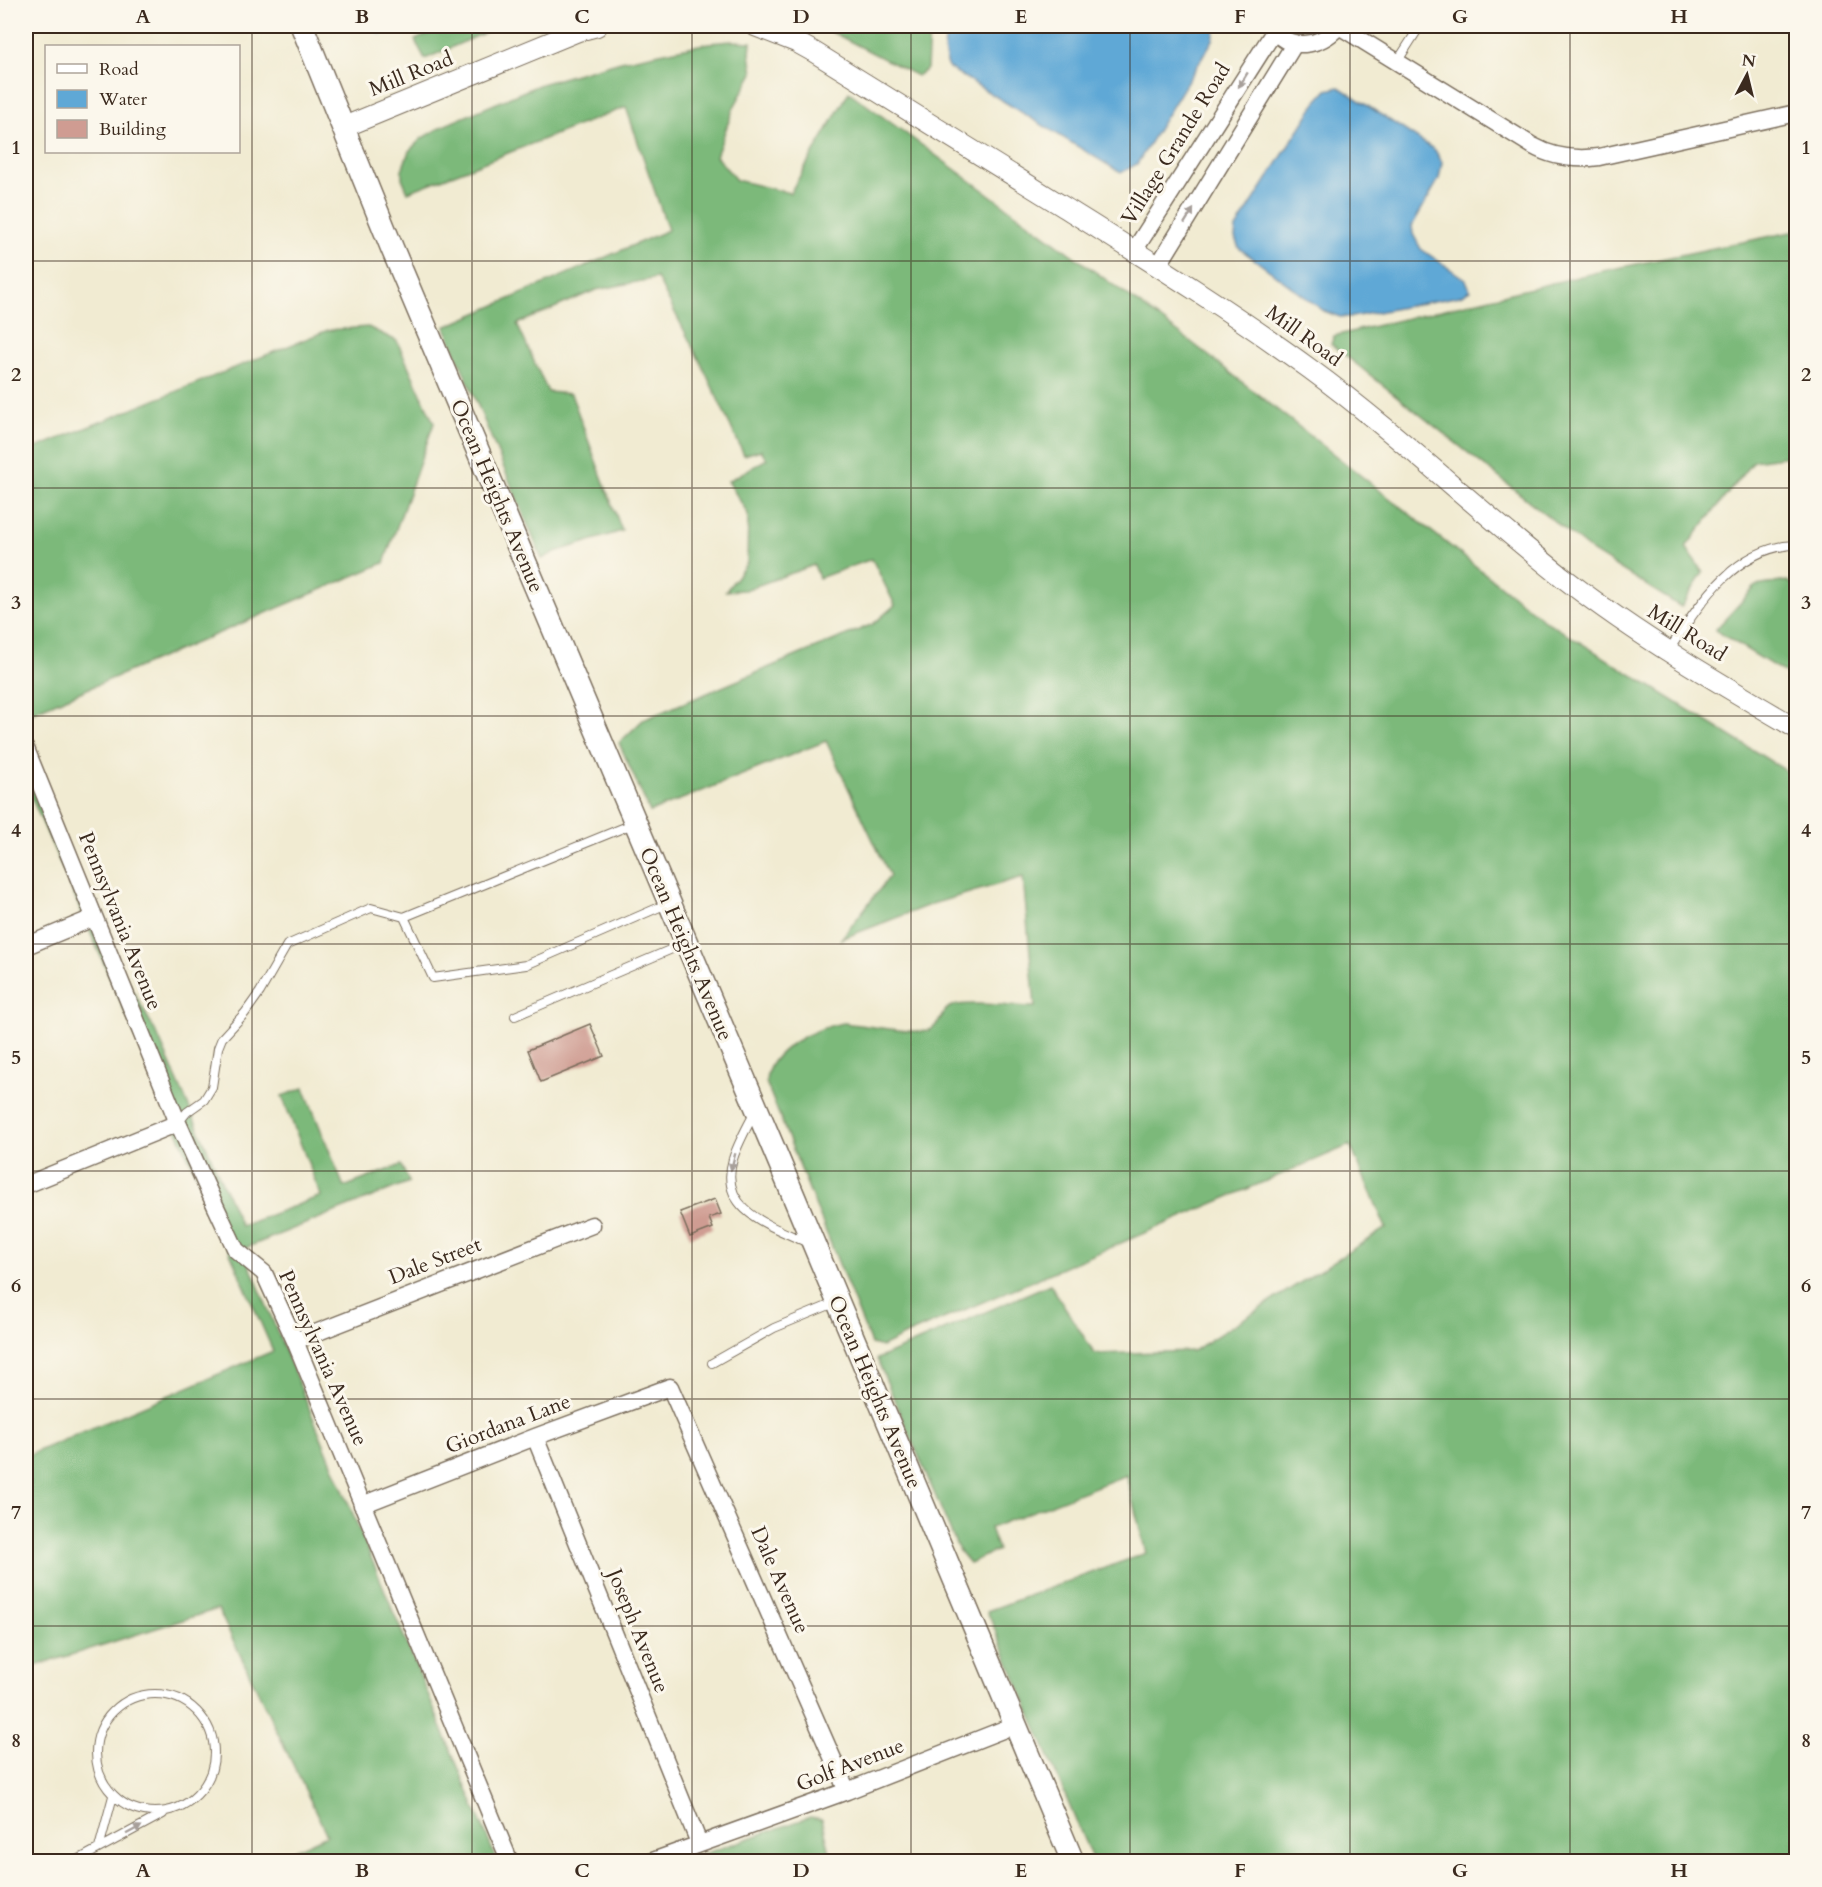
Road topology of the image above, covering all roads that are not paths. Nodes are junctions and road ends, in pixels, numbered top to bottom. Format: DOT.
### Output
graph roads {
  1 [pos="302,26"];
  2 [pos="597,26"];
  3 [pos="755,26"];
  4 [pos="1339,26"];
  5 [pos="1420,26"];
  6 [pos="1273,28"];
  7 [pos="1295,43"];
  8 [pos="1397,62"];
  9 [pos="1797,113"];
  10 [pos="344,127"];
  11 [pos="1134,251"];
  12 [pos="1158,266"];
  13 [pos="1795,545"];
  14 [pos="1669,651"];
  15 [pos="1797,728"];
  16 [pos="26,749"];
  17 [pos="635,823"];
  18 [pos="669,903"];
  19 [pos="404,917"];
  20 [pos="93,918"];
  21 [pos="686,943"];
  22 [pos="26,946"];
  23 [pos="515,1016"];
  24 [pos="756,1109"];
  25 [pos="178,1122"];
  26 [pos="26,1185"];
  27 [pos="592,1225"];
  28 [pos="814,1246"];
  29 [pos="837,1302"];
  30 [pos="295,1341"];
  31 [pos="712,1363"];
  32 [pos="670,1387"];
  33 [pos="535,1437"];
  34 [pos="362,1505"];
  35 [pos="1015,1725"];
  36 [pos="847,1791"];
  37 [pos="113,1796"];
  38 [pos="168,1811"];
  39 [pos="699,1843"];
  40 [pos="99,1848"];
  41 [pos="74,1862"];
  42 [pos="510,1862"];
  43 [pos="650,1862"];
  44 [pos="1072,1862"];
  1 -- 10 [label="main road, Ocean Heights Avenue"];
  2 -- 10 [label="street, Mill Road"];
  3 -- 11 [label="street, Mill Road"];
  4 -- 7 [label="street"];
  4 -- 8 [label="street"];
  5 -- 8 [label="lane"];
  6 -- 7 [label="street"];
  6 -- 11 [label="street, Village Grande Road, one-way"];
  12 -- 7 [label="street, one-way"];
  8 -- 9 [label="street"];
  10 -- 17 [label="main road, Ocean Heights Avenue"];
  11 -- 12 [label="street, Mill Road"];
  12 -- 14 [label="street, Mill Road"];
  13 -- 14 [label="lane"];
  14 -- 15 [label="street, Mill Road"];
  16 -- 20 [label="street, Pennsylvania Avenue"];
  17 -- 18 [label="main road, Ocean Heights Avenue"];
  17 -- 19 [label="lane"];
  18 -- 19 [label="lane"];
  18 -- 21 [label="main road, Ocean Heights Avenue"];
  19 -- 25 [label="lane"];
  20 -- 22 [label="street"];
  20 -- 25 [label="street, Pennsylvania Avenue"];
  21 -- 23 [label="lane"];
  21 -- 24 [label="main road, Ocean Heights Avenue"];
  24 -- 28 [label="main road, Ocean Heights Avenue"];
  24 -- 28 [label="lane, one-way"];
  25 -- 26 [label="street"];
  25 -- 30 [label="street, Pennsylvania Avenue"];
  27 -- 30 [label="street, Dale Street"];
  28 -- 29 [label="main road, Ocean Heights Avenue"];
  29 -- 31 [label="lane"];
  29 -- 35 [label="main road, Ocean Heights Avenue"];
  30 -- 34 [label="street, Pennsylvania Avenue"];
  32 -- 33 [label="street, Giordana Lane"];
  32 -- 36 [label="street, Dale Avenue"];
  33 -- 34 [label="street, Giordana Lane"];
  33 -- 39 [label="street, Joseph Avenue"];
  34 -- 42 [label="street, Pennsylvania Avenue"];
  35 -- 36 [label="street, Golf Avenue"];
  35 -- 44 [label="main road, Ocean Heights Avenue"];
  36 -- 39 [label="street, Golf Avenue"];
  37 -- 38 [label="lane"];
  37 -- 38 [label="lane"];
  37 -- 40 [label="lane"];
  40 -- 38 [label="lane, one-way"];
  39 -- 43 [label="street"];
  40 -- 41 [label="lane"];
}
